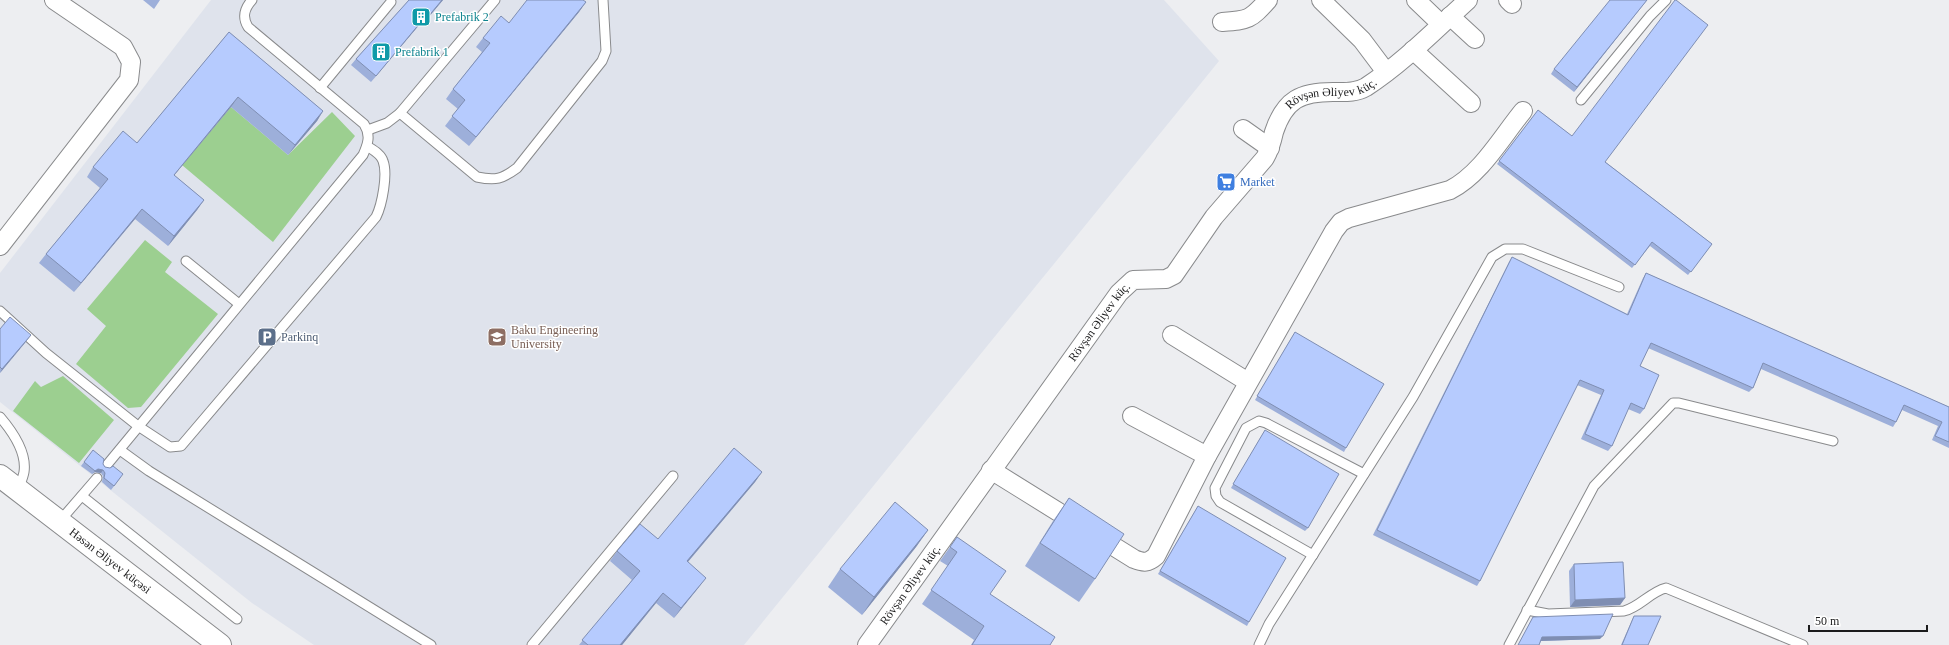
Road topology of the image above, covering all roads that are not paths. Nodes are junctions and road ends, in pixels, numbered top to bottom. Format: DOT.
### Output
graph roads {
  1 [pos="54,0"];
  2 [pos="252,0"];
  3 [pos="495,0"];
  4 [pos="603,0"];
  5 [pos="1268,0"];
  6 [pos="1322,0"];
  7 [pos="1416,0"];
  8 [pos="1468,0"];
  9 [pos="1666,0"];
  10 [pos="391,2"];
  11 [pos="1446,20"];
  12 [pos="1222,22"];
  13 [pos="1475,39"];
  14 [pos="1413,50"];
  15 [pos="1386,72"];
  16 [pos="320,88"];
  17 [pos="1580,100"];
  18 [pos="1471,103"];
  19 [pos="1523,111"];
  20 [pos="400,113"];
  21 [pos="368,130"];
  22 [pos="1243,130"];
  23 [pos="367,146"];
  24 [pos="1270,148"];
  25 [pos="0,246"];
  26 [pos="186,261"];
  27 [pos="1620,287"];
  28 [pos="238,304"];
  29 [pos="0,311"];
  30 [pos="1172,335"];
  31 [pos="1248,382"];
  32 [pos="1132,416"];
  33 [pos="0,417"];
  34 [pos="138,426"];
  35 [pos="1833,441"];
  36 [pos="120,450"];
  37 [pos="1206,456"];
  38 [pos="106,466"];
  39 [pos="991,470"];
  40 [pos="1364,474"];
  41 [pos="0,476"];
  42 [pos="673,476"];
  43 [pos="96,478"];
  44 [pos="18,490"];
  45 [pos="82,496"];
  46 [pos="60,522"];
  47 [pos="1313,555"];
  48 [pos="1527,610"];
  49 [pos="237,619"];
  50 [pos="220,645"];
  51 [pos="431,645"];
  52 [pos="532,645"];
  53 [pos="867,645"];
  54 [pos="1258,645"];
  55 [pos="1509,645"];
  56 [pos="1803,645"];
  1 -- 25 [label="street"];
  2 -- 16 [label="lane"];
  3 -- 20 [label="lane"];
  4 -- 20 [label="lane"];
  5 -- 12 [label="street"];
  6 -- 15 [label="street"];
  7 -- 11 [label="street"];
  8 -- 11 [label="street, Rövşən Əliyev küç."];
  9 -- 17 [label="lane"];
  10 -- 16 [label="lane"];
  11 -- 13 [label="street"];
  11 -- 14 [label="street, Rövşən Əliyev küç."];
  14 -- 15 [label="street, Rövşən Əliyev küç."];
  14 -- 18 [label="street"];
  15 -- 24 [label="street, Rövşən Əliyev küç."];
  16 -- 21 [label="lane"];
  19 -- 31 [label="street"];
  20 -- 21 [label="lane"];
  21 -- 23 [label="lane"];
  22 -- 24 [label="street"];
  23 -- 28 [label="lane"];
  23 -- 34 [label="lane"];
  24 -- 39 [label="street, Rövşən Əliyev küç."];
  26 -- 28 [label="lane"];
  27 -- 40 [label="lane"];
  28 -- 34 [label="lane"];
  29 -- 34 [label="lane"];
  30 -- 31 [label="street"];
  31 -- 37 [label="street"];
  32 -- 37 [label="street"];
  33 -- 44 [label="lane"];
  34 -- 36 [label="lane"];
  35 -- 48 [label="lane"];
  36 -- 38 [label="lane"];
  36 -- 51 [label="lane"];
  37 -- 39 [label="street"];
  39 -- 53 [label="street, Rövşən Əliyev küç."];
  40 -- 47 [label="lane"];
  40 -- 47 [label="lane"];
  41 -- 44 [label="main road, Həsən Əliyev küçəsi"];
  42 -- 52 [label="lane"];
  43 -- 45 [label="lane"];
  44 -- 46 [label="main road, Həsən Əliyev küçəsi"];
  45 -- 46 [label="lane"];
  45 -- 49 [label="lane"];
  46 -- 50 [label="main road, Həsən Əliyev küçəsi"];
  47 -- 54 [label="lane"];
  48 -- 55 [label="lane"];
  48 -- 56 [label="lane"];
}
